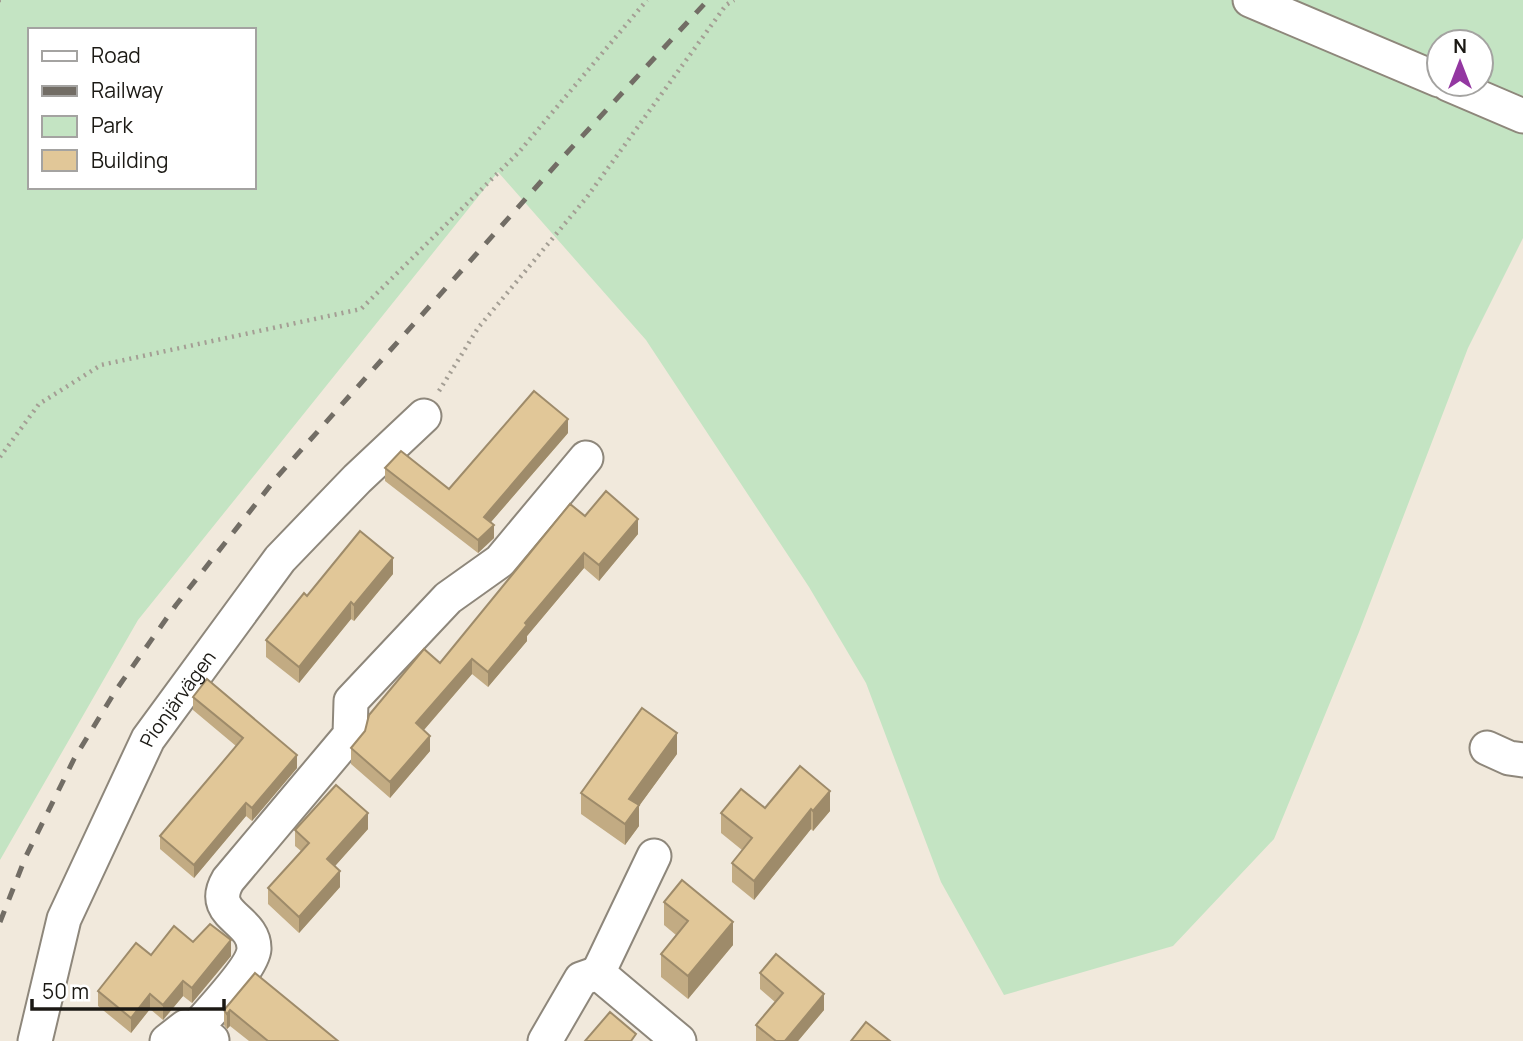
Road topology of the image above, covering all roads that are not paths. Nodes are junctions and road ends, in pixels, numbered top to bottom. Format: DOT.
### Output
graph roads {
  1 [pos="1250,0"];
  2 [pos="1425,74"];
  3 [pos="1481,98"];
  4 [pos="1523,116"];
  5 [pos="424,416"];
  6 [pos="586,458"];
  7 [pos="1487,748"];
  8 [pos="1523,760"];
  9 [pos="654,856"];
  10 [pos="598,973"];
  11 [pos="192,1037"];
  12 [pos="35,1041"];
  13 [pos="545,1041"];
  14 [pos="679,1041"];
  1 -- 2 [label="street"];
  3 -- 4 [label="street"];
  5 -- 12 [label="street, Pionjärvägen"];
  6 -- 11 [label="street"];
  7 -- 8 [label="street"];
  9 -- 10 [label="street"];
  10 -- 13 [label="street"];
  10 -- 14 [label="street"];
}
